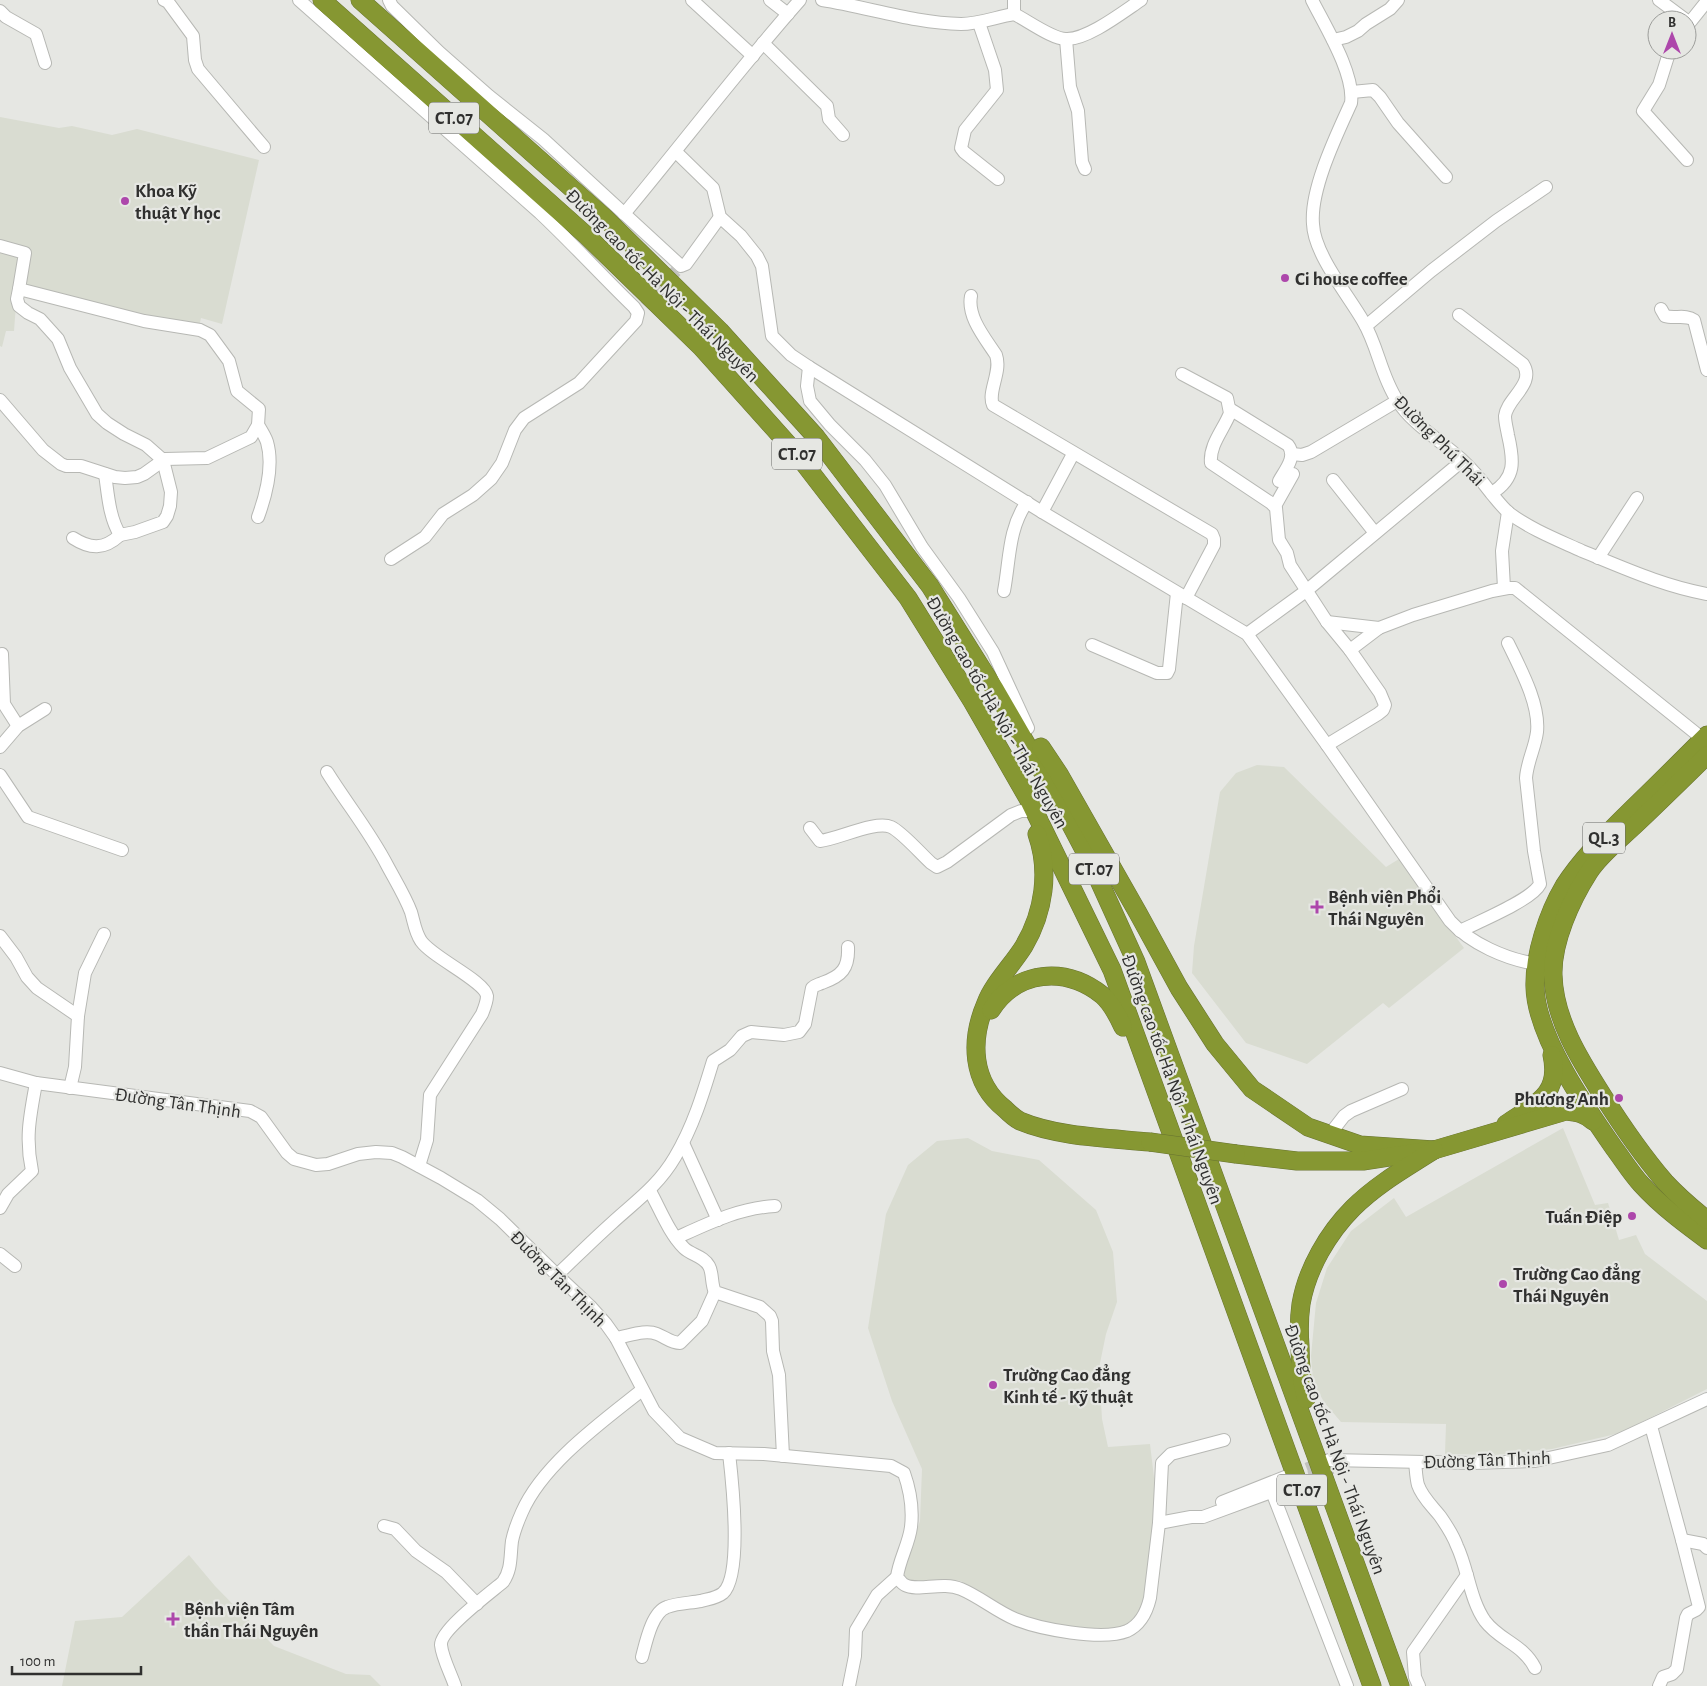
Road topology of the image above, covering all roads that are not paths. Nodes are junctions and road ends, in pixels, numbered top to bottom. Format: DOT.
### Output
graph roads {
  1 [pos="164,0"];
  2 [pos="298,0"];
  3 [pos="322,0"];
  4 [pos="360,0"];
  5 [pos="390,0"];
  6 [pos="692,0"];
  7 [pos="770,0"];
  8 [pos="800,0"];
  9 [pos="822,0"];
  10 [pos="1014,0"];
  11 [pos="1141,0"];
  12 [pos="1398,0"];
  13 [pos="1659,0"];
  14 [pos="1707,1"];
  15 [pos="1316,2"];
  16 [pos="1672,10"];
  17 [pos="0,11"];
  18 [pos="1697,12"];
  19 [pos="788,14"];
  20 [pos="1014,14"];
  21 [pos="979,22"];
  22 [pos="1066,39"];
  23 [pos="1333,40"];
  24 [pos="763,43"];
  25 [pos="753,56"];
  26 [pos="1667,60"];
  27 [pos="45,63"];
  28 [pos="1352,92"];
  29 [pos="843,135"];
  30 [pos="264,147"];
  31 [pos="676,152"];
  32 [pos="1687,160"];
  33 [pos="1085,169"];
  34 [pos="1446,177"];
  35 [pos="998,179"];
  36 [pos="1546,187"];
  37 [pos="624,214"];
  38 [pos="720,217"];
  39 [pos="0,246"];
  40 [pos="19,289"];
  41 [pos="971,296"];
  42 [pos="1661,309"];
  43 [pos="1459,315"];
  44 [pos="1366,326"];
  45 [pos="809,367"];
  46 [pos="1707,370"];
  47 [pos="1182,374"];
  48 [pos="0,400"];
  49 [pos="1397,400"];
  50 [pos="1230,409"];
  51 [pos="258,424"];
  52 [pos="1074,454"];
  53 [pos="1292,454"];
  54 [pos="162,460"];
  55 [pos="1462,460"];
  56 [pos="105,474"];
  57 [pos="1293,474"];
  58 [pos="1333,480"];
  59 [pos="1279,481"];
  60 [pos="1492,493"];
  61 [pos="1637,498"];
  62 [pos="1027,502"];
  63 [pos="1275,506"];
  64 [pos="1042,512"];
  65 [pos="1508,512"];
  66 [pos="258,517"];
  67 [pos="1375,533"];
  68 [pos="120,535"];
  69 [pos="73,538"];
  70 [pos="1598,558"];
  71 [pos="391,559"];
  72 [pos="930,586"];
  73 [pos="1504,588"];
  74 [pos="1004,591"];
  75 [pos="1306,591"];
  76 [pos="1707,594"];
  77 [pos="1181,596"];
  78 [pos="1327,622"];
  79 [pos="1379,628"];
  80 [pos="1246,634"];
  81 [pos="1508,643"];
  82 [pos="1092,645"];
  83 [pos="1350,650"];
  84 [pos="0,655"];
  85 [pos="972,701"];
  86 [pos="45,710"];
  87 [pos="18,726"];
  88 [pos="1028,728"];
  89 [pos="1706,743"];
  90 [pos="1327,745"];
  91 [pos="0,747"];
  92 [pos="328,772"];
  93 [pos="0,776"];
  94 [pos="1027,812"];
  95 [pos="810,828"];
  96 [pos="122,850"];
  97 [pos="1460,932"];
  98 [pos="104,934"];
  99 [pos="0,936"];
  100 [pos="848,947"];
  101 [pos="1545,964"];
  102 [pos="78,1016"];
  103 [pos="978,1029"];
  104 [pos="1546,1032"];
  105 [pos="1572,1041"];
  106 [pos="0,1073"];
  107 [pos="36,1083"];
  108 [pos="70,1088"];
  109 [pos="1402,1089"];
  110 [pos="1576,1091"];
  111 [pos="1540,1111"];
  112 [pos="1618,1119"];
  113 [pos="1600,1129"];
  114 [pos="1330,1134"];
  115 [pos="683,1143"];
  116 [pos="1434,1150"];
  117 [pos="419,1166"];
  118 [pos="650,1191"];
  119 [pos="775,1206"];
  120 [pos="0,1208"];
  121 [pos="718,1220"];
  122 [pos="1707,1220"];
  123 [pos="676,1238"];
  124 [pos="1707,1240"];
  125 [pos="0,1254"];
  126 [pos="15,1266"];
  127 [pos="556,1275"];
  128 [pos="715,1292"];
  129 [pos="1230,1294"];
  130 [pos="616,1338"];
  131 [pos="642,1390"];
  132 [pos="1707,1399"];
  133 [pos="1650,1426"];
  134 [pos="1224,1440"];
  135 [pos="728,1453"];
  136 [pos="783,1456"];
  137 [pos="1416,1462"];
  138 [pos="1330,1464"];
  139 [pos="1291,1480"];
  140 [pos="1270,1488"];
  141 [pos="1159,1523"];
  142 [pos="384,1526"];
  143 [pos="1682,1540"];
  144 [pos="1707,1548"];
  145 [pos="1467,1575"];
  146 [pos="897,1577"];
  147 [pos="477,1604"];
  148 [pos="1703,1610"];
  149 [pos="1382,1637"];
  150 [pos="642,1656"];
  151 [pos="1535,1668"];
  152 [pos="455,1686"];
  153 [pos="849,1686"];
  154 [pos="1347,1686"];
  155 [pos="1372,1686"];
  156 [pos="1400,1686"];
  157 [pos="1419,1686"];
  158 [pos="1659,1686"];
  1 -- 30 [label="street"];
  2 -- 71 [label="street"];
  3 -- 85 [label="highway, Đường cao tốc Hà Nội - Thái Nguyên / CT.07"];
  4 -- 72 [label="highway, Đường cao tốc Hà Nội - Thái Nguyên / CT.07"];
  5 -- 37 [label="street"];
  6 -- 25 [label="street"];
  7 -- 19 [label="street"];
  8 -- 19 [label="street"];
  9 -- 21 [label="street"];
  10 -- 20 [label="street"];
  11 -- 22 [label="street"];
  12 -- 23 [label="street"];
  13 -- 16 [label="street"];
  14 -- 18 [label="street"];
  15 -- 23 [label="street"];
  17 -- 27 [label="street"];
  19 -- 24 [label="street"];
  20 -- 21 [label="street"];
  20 -- 22 [label="street"];
  21 -- 35 [label="street"];
  22 -- 33 [label="street"];
  23 -- 28 [label="street"];
  24 -- 25 [label="street"];
  24 -- 29 [label="street"];
  25 -- 31 [label="street"];
  26 -- 32 [label="street"];
  28 -- 34 [label="street"];
  28 -- 44 [label="street, Đường Phú Thái"];
  31 -- 37 [label="street"];
  31 -- 38 [label="street"];
  36 -- 44 [label="street"];
  37 -- 38 [label="street"];
  38 -- 45 [label="street"];
  39 -- 40 [label="street"];
  40 -- 51 [label="street"];
  40 -- 54 [label="street"];
  41 -- 52 [label="street"];
  42 -- 46 [label="street"];
  43 -- 60 [label="street"];
  44 -- 49 [label="street, Đường Phú Thái"];
  45 -- 62 [label="street"];
  45 -- 88 [label="street"];
  47 -- 50 [label="street"];
  48 -- 56 [label="street"];
  49 -- 53 [label="street"];
  49 -- 55 [label="street, Đường Phú Thái"];
  50 -- 53 [label="street"];
  50 -- 63 [label="street"];
  51 -- 54 [label="street"];
  51 -- 66 [label="street"];
  52 -- 64 [label="street"];
  52 -- 77 [label="street"];
  53 -- 59 [label="street"];
  54 -- 56 [label="street"];
  54 -- 68 [label="street"];
  55 -- 60 [label="street, Đường Phú Thái"];
  55 -- 67 [label="street"];
  56 -- 68 [label="street"];
  57 -- 63 [label="street"];
  58 -- 67 [label="street"];
  60 -- 65 [label="street, Đường Phú Thái"];
  61 -- 70 [label="street"];
  62 -- 64 [label="street"];
  62 -- 74 [label="street"];
  63 -- 75 [label="street"];
  64 -- 77 [label="street"];
  65 -- 70 [label="street, Đường Phú Thái"];
  65 -- 73 [label="street"];
  67 -- 75 [label="street"];
  68 -- 69 [label="street"];
  70 -- 76 [label="street, Đường Phú Thái"];
  72 -- 88 [label="highway"];
  72 -- 149 [label="highway, Đường cao tốc Hà Nội - Thái Nguyên / CT.07"];
  73 -- 79 [label="street"];
  73 -- 89 [label="street"];
  75 -- 78 [label="street"];
  75 -- 80 [label="street"];
  77 -- 80 [label="street"];
  77 -- 82 [label="street"];
  78 -- 79 [label="street"];
  78 -- 83 [label="street"];
  79 -- 83 [label="street"];
  80 -- 90 [label="street"];
  81 -- 97 [label="street"];
  83 -- 90 [label="street"];
  84 -- 87 [label="street"];
  85 -- 94 [label="highway"];
  85 -- 129 [label="highway, Đường cao tốc Hà Nội - Thái Nguyên / CT.07"];
  86 -- 87 [label="street"];
  87 -- 91 [label="street"];
  88 -- 114 [label="highway"];
  89 -- 101 [label="highway, QL.3"];
  90 -- 97 [label="street"];
  92 -- 117 [label="street"];
  93 -- 96 [label="street"];
  94 -- 95 [label="street"];
  94 -- 103 [label="highway"];
  97 -- 101 [label="street"];
  98 -- 102 [label="street"];
  99 -- 102 [label="street"];
  100 -- 115 [label="street"];
  101 -- 104 [label="highway, QL.3"];
  101 -- 105 [label="highway, QL.3"];
  102 -- 108 [label="street"];
  103 -- 116 [label="highway, bridge"];
  103 -- 129 [label="highway"];
  104 -- 110 [label="highway, QL.3"];
  104 -- 111 [label="highway"];
  105 -- 110 [label="highway"];
  105 -- 112 [label="highway, QL.3"];
  106 -- 107 [label="street, Đường Tân Thịnh"];
  107 -- 108 [label="street, Đường Tân Thịnh"];
  107 -- 120 [label="street"];
  108 -- 117 [label="street, Đường Tân Thịnh"];
  109 -- 114 [label="street"];
  110 -- 111 [label="highway"];
  110 -- 112 [label="highway"];
  110 -- 113 [label="highway, QL.3"];
  111 -- 113 [label="highway"];
  111 -- 116 [label="highway"];
  112 -- 122 [label="highway, QL.3"];
  113 -- 124 [label="highway, QL.3"];
  114 -- 116 [label="highway"];
  115 -- 118 [label="street"];
  115 -- 121 [label="street"];
  116 -- 149 [label="highway"];
  117 -- 127 [label="street, Đường Tân Thịnh"];
  118 -- 123 [label="street"];
  118 -- 127 [label="street"];
  119 -- 121 [label="street"];
  121 -- 123 [label="street"];
  123 -- 128 [label="street"];
  125 -- 126 [label="street"];
  127 -- 130 [label="street, Đường Tân Thịnh"];
  128 -- 130 [label="street"];
  128 -- 136 [label="street"];
  129 -- 155 [label="highway, Đường cao tốc Hà Nội - Thái Nguyên / CT.07"];
  130 -- 131 [label="street, Đường Tân Thịnh"];
  131 -- 135 [label="street, Đường Tân Thịnh"];
  131 -- 147 [label="street"];
  132 -- 133 [label="street, Đường Tân Thịnh"];
  133 -- 137 [label="street, Đường Tân Thịnh"];
  133 -- 143 [label="street"];
  134 -- 141 [label="street"];
  135 -- 136 [label="street, Đường Tân Thịnh"];
  135 -- 150 [label="street"];
  136 -- 146 [label="street, Đường Tân Thịnh"];
  137 -- 138 [label="street, Đường Tân Thịnh"];
  137 -- 145 [label="street"];
  139 -- 140 [label="street"];
  140 -- 141 [label="street"];
  140 -- 154 [label="street"];
  141 -- 146 [label="street"];
  142 -- 147 [label="street"];
  143 -- 144 [label="street"];
  143 -- 148 [label="street"];
  145 -- 151 [label="street"];
  145 -- 157 [label="street"];
  146 -- 153 [label="street"];
  147 -- 152 [label="street"];
  148 -- 158 [label="street"];
  149 -- 156 [label="highway, Đường cao tốc Hà Nội - Thái Nguyên / CT.07"];
}
